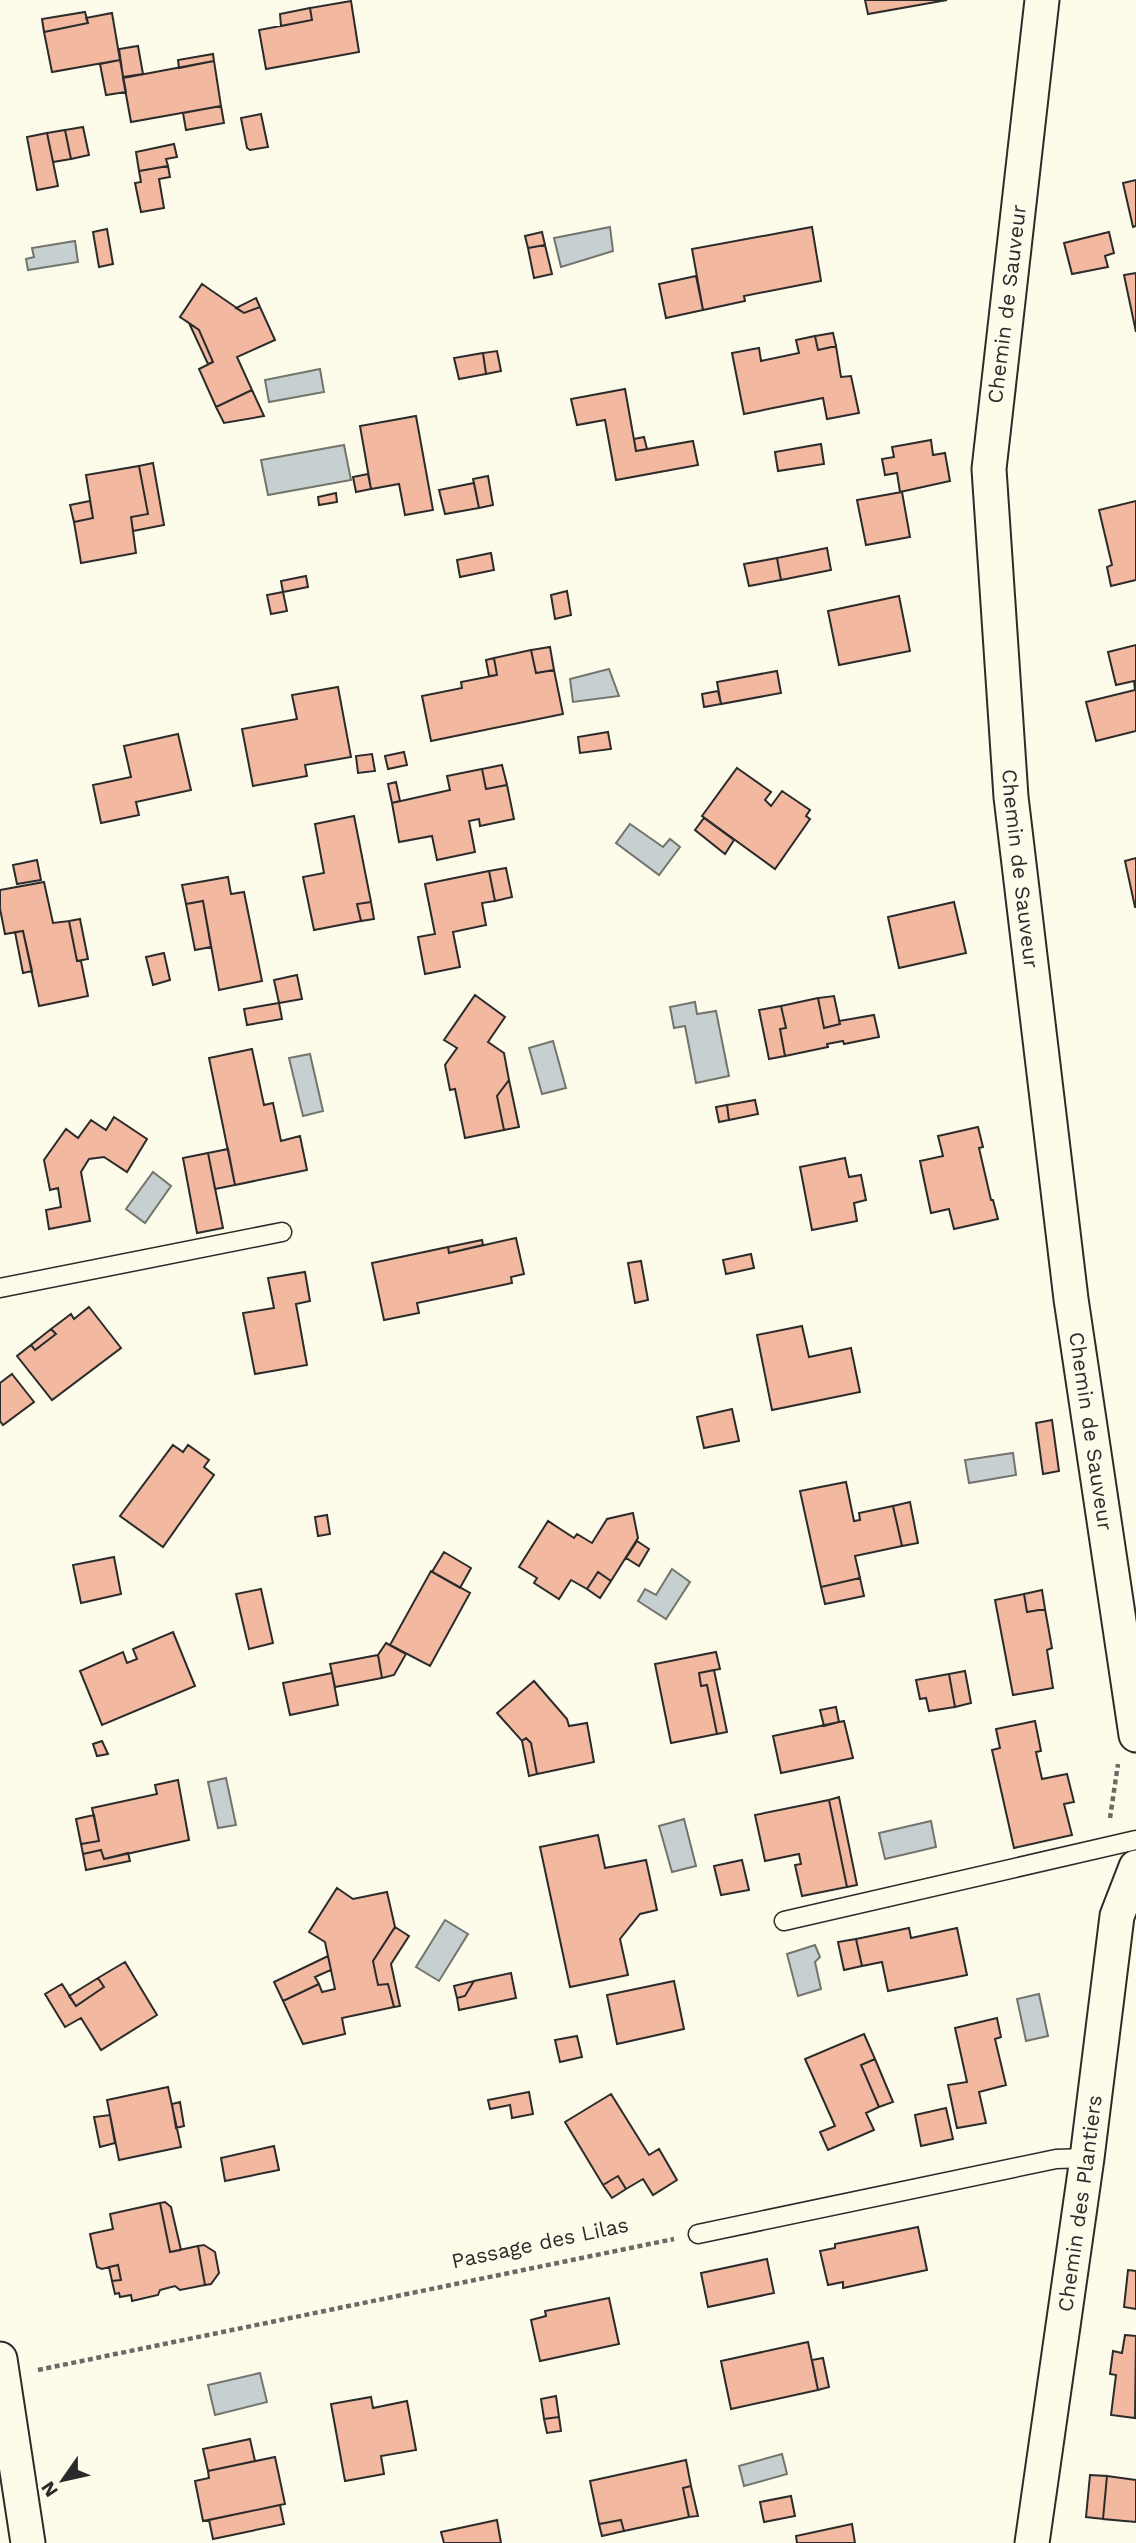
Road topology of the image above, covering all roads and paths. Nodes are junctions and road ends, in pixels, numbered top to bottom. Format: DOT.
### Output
graph roads {
  1 [pos="1042,0"];
  2 [pos="282,1232"];
  3 [pos="0,1288"];
  4 [pos="1136,1735"];
  5 [pos="1136,1840"];
  6 [pos="1136,1867"];
  7 [pos="784,1922"];
  8 [pos="1087,2158"];
  9 [pos="698,2234"];
  10 [pos="1,2368"];
  11 [pos="28,2543"];
  12 [pos="1032,2543"];
  1 -- 4 [label="street, Chemin de Sauveur"];
  2 -- 3 [label="lane"];
  5 -- 7 [label="lane"];
  6 -- 8 [label="street, Chemin des Plantiers"];
  8 -- 9 [label="lane"];
  8 -- 12 [label="street, Chemin des Plantiers"];
  9 -- 10 [label="path, Passage des Lilas"];
  10 -- 11 [label="street"];
}
